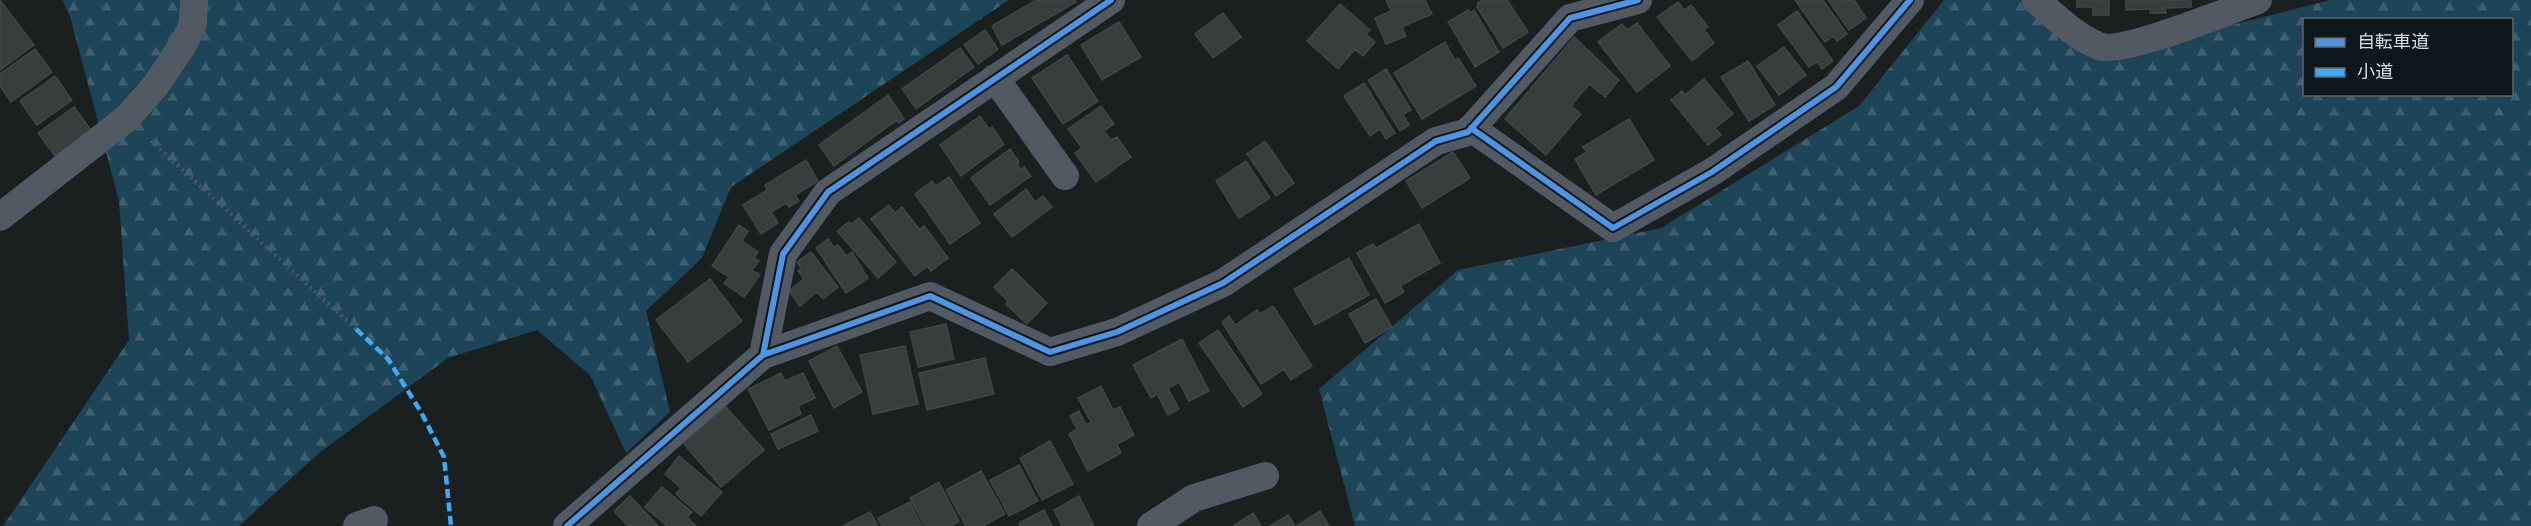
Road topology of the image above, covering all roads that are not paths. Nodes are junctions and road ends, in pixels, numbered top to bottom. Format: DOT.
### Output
graph roads {
  1 [pos="194,0"];
  2 [pos="1111,0"];
  3 [pos="1638,0"];
  4 [pos="1910,0"];
  5 [pos="2036,0"];
  6 [pos="2258,0"];
  7 [pos="995,78"];
  8 [pos="1471,128"];
  9 [pos="1065,176"];
  10 [pos="3,208"];
  11 [pos="763,355"];
  12 [pos="1265,476"];
  13 [pos="567,526"];
  14 [pos="1151,526"];
  1 -- 10 [label="street"];
  2 -- 7 [label="street"];
  3 -- 8 [label="street"];
  4 -- 8 [label="street"];
  5 -- 6 [label="street"];
  7 -- 9 [label="street"];
  7 -- 11 [label="street"];
  8 -- 11 [label="street"];
  11 -- 13 [label="street"];
  12 -- 14 [label="street"];
}
